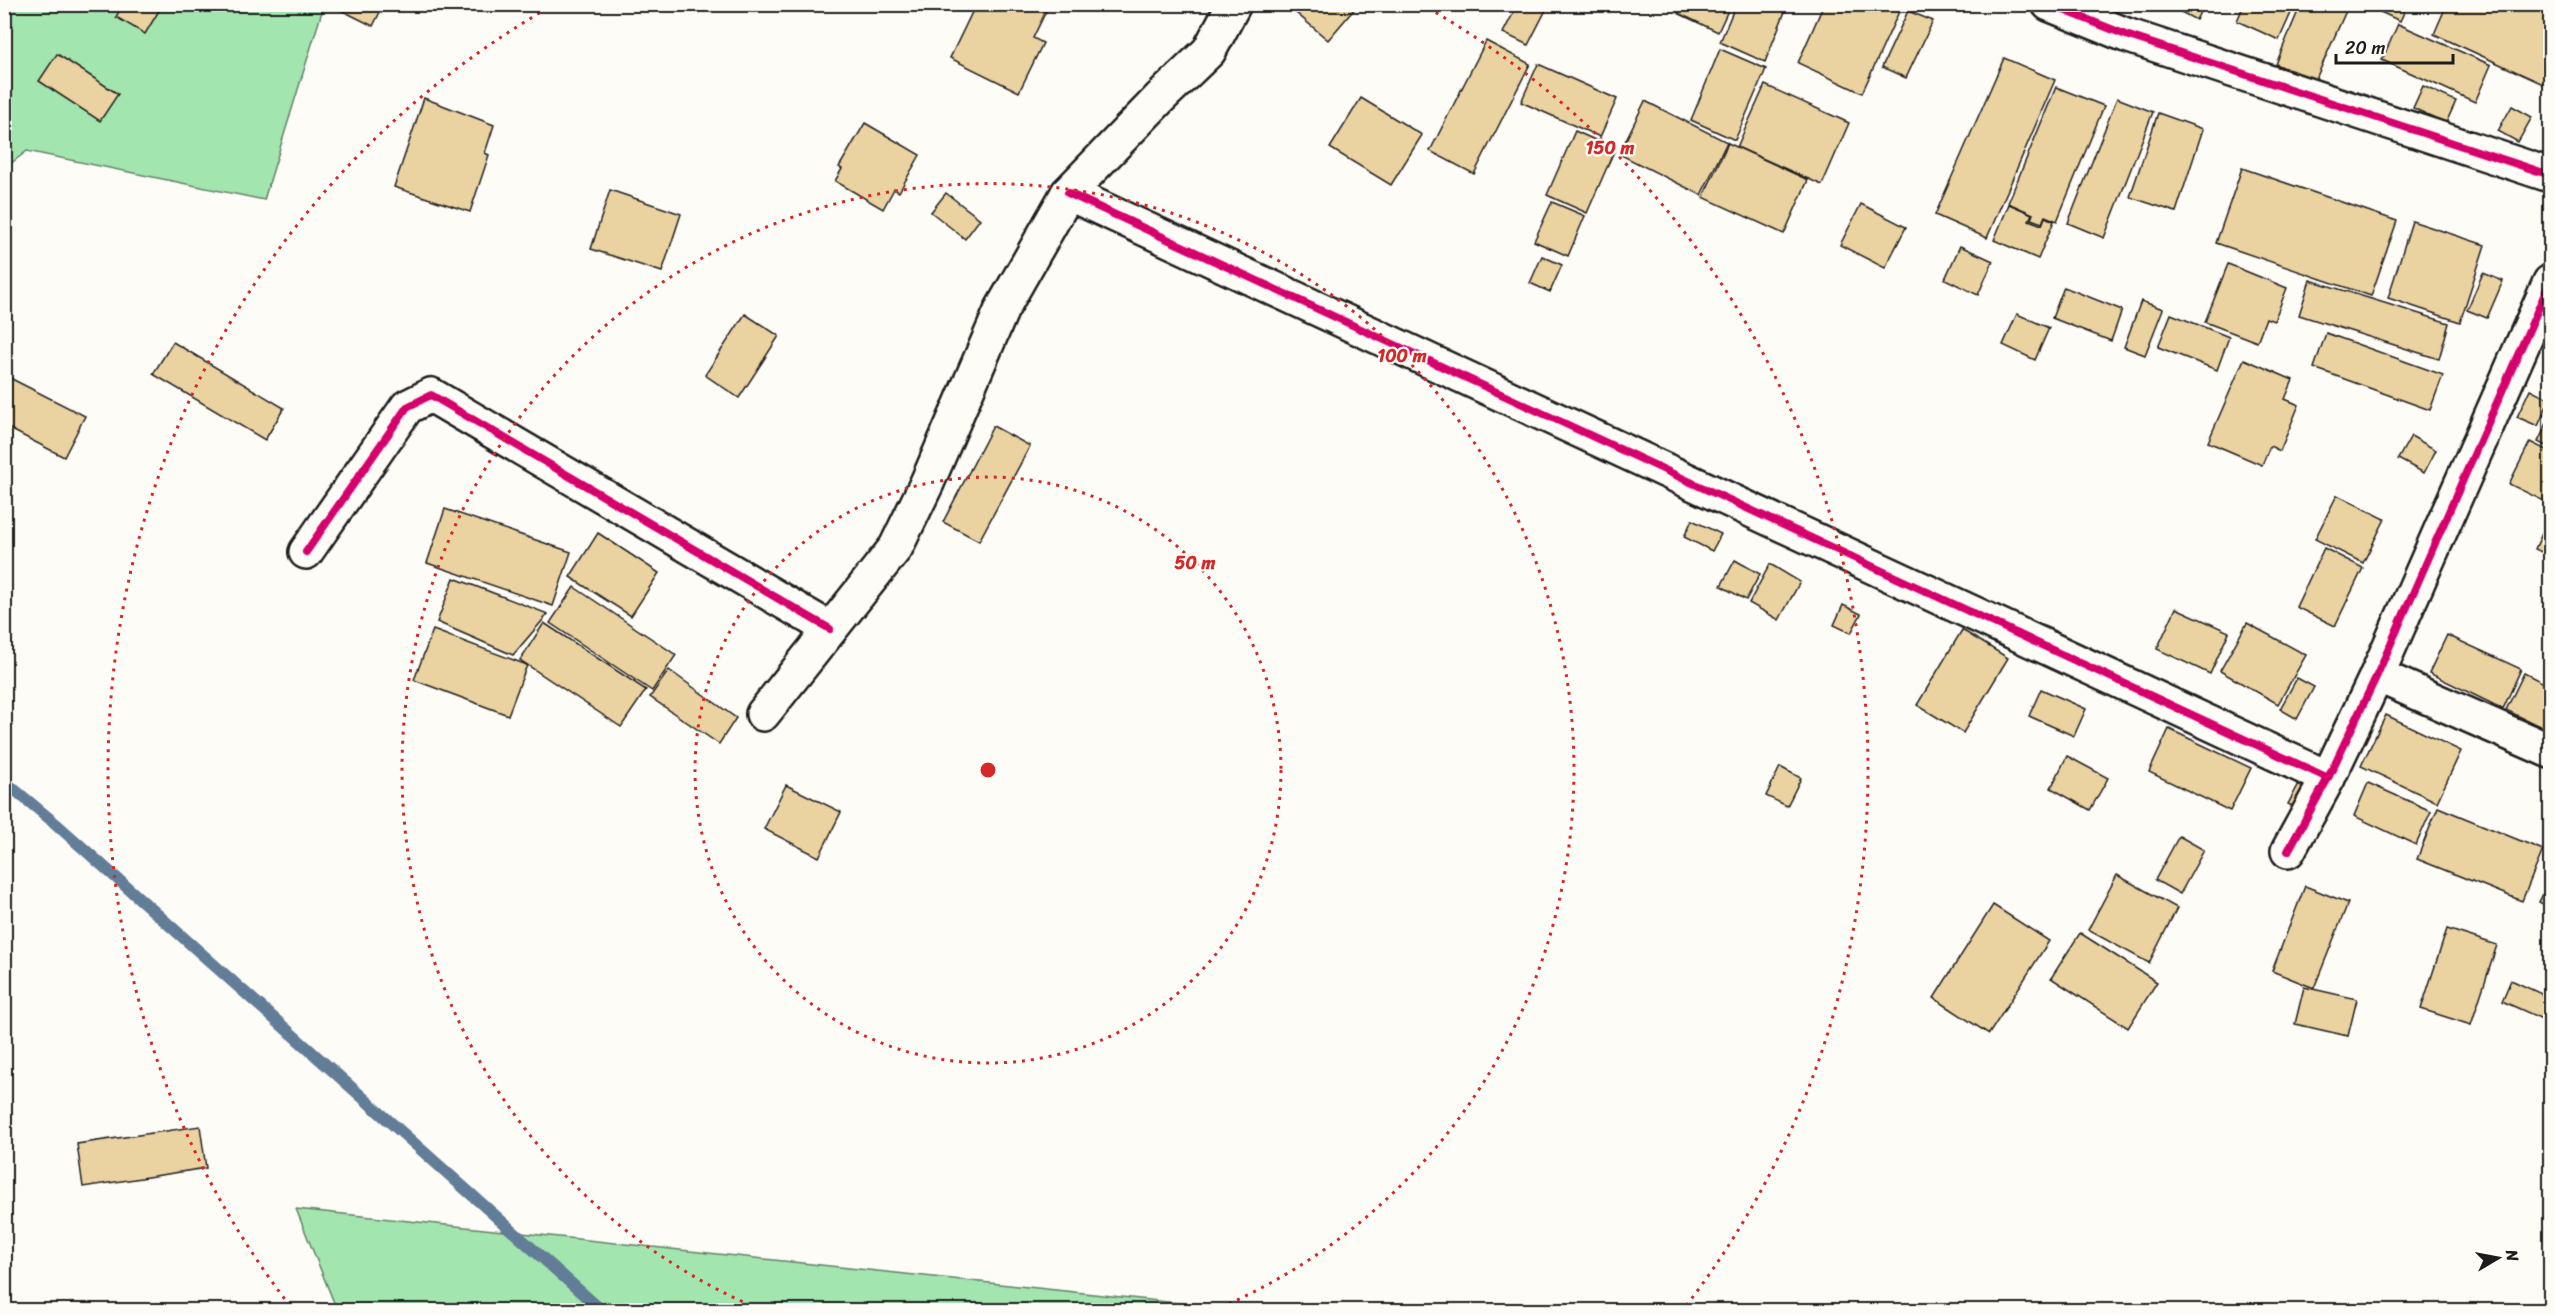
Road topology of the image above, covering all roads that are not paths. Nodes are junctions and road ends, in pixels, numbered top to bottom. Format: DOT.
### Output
graph roads {
  1 [pos="1234,4"];
  2 [pos="2049,4"];
  3 [pos="2550,175"];
  4 [pos="1068,193"];
  5 [pos="2550,282"];
  6 [pos="306,552"];
  7 [pos="830,629"];
  8 [pos="2377,675"];
  9 [pos="763,714"];
  10 [pos="2550,752"];
  11 [pos="2328,778"];
  12 [pos="2288,851"];
  1 -- 4 [label="street"];
  2 -- 3 [label="street"];
  4 -- 7 [label="street"];
  4 -- 11 [label="street"];
  5 -- 8 [label="street"];
  6 -- 7 [label="street"];
  7 -- 9 [label="street"];
  8 -- 10 [label="street"];
  8 -- 11 [label="street"];
  11 -- 12 [label="street"];
}
